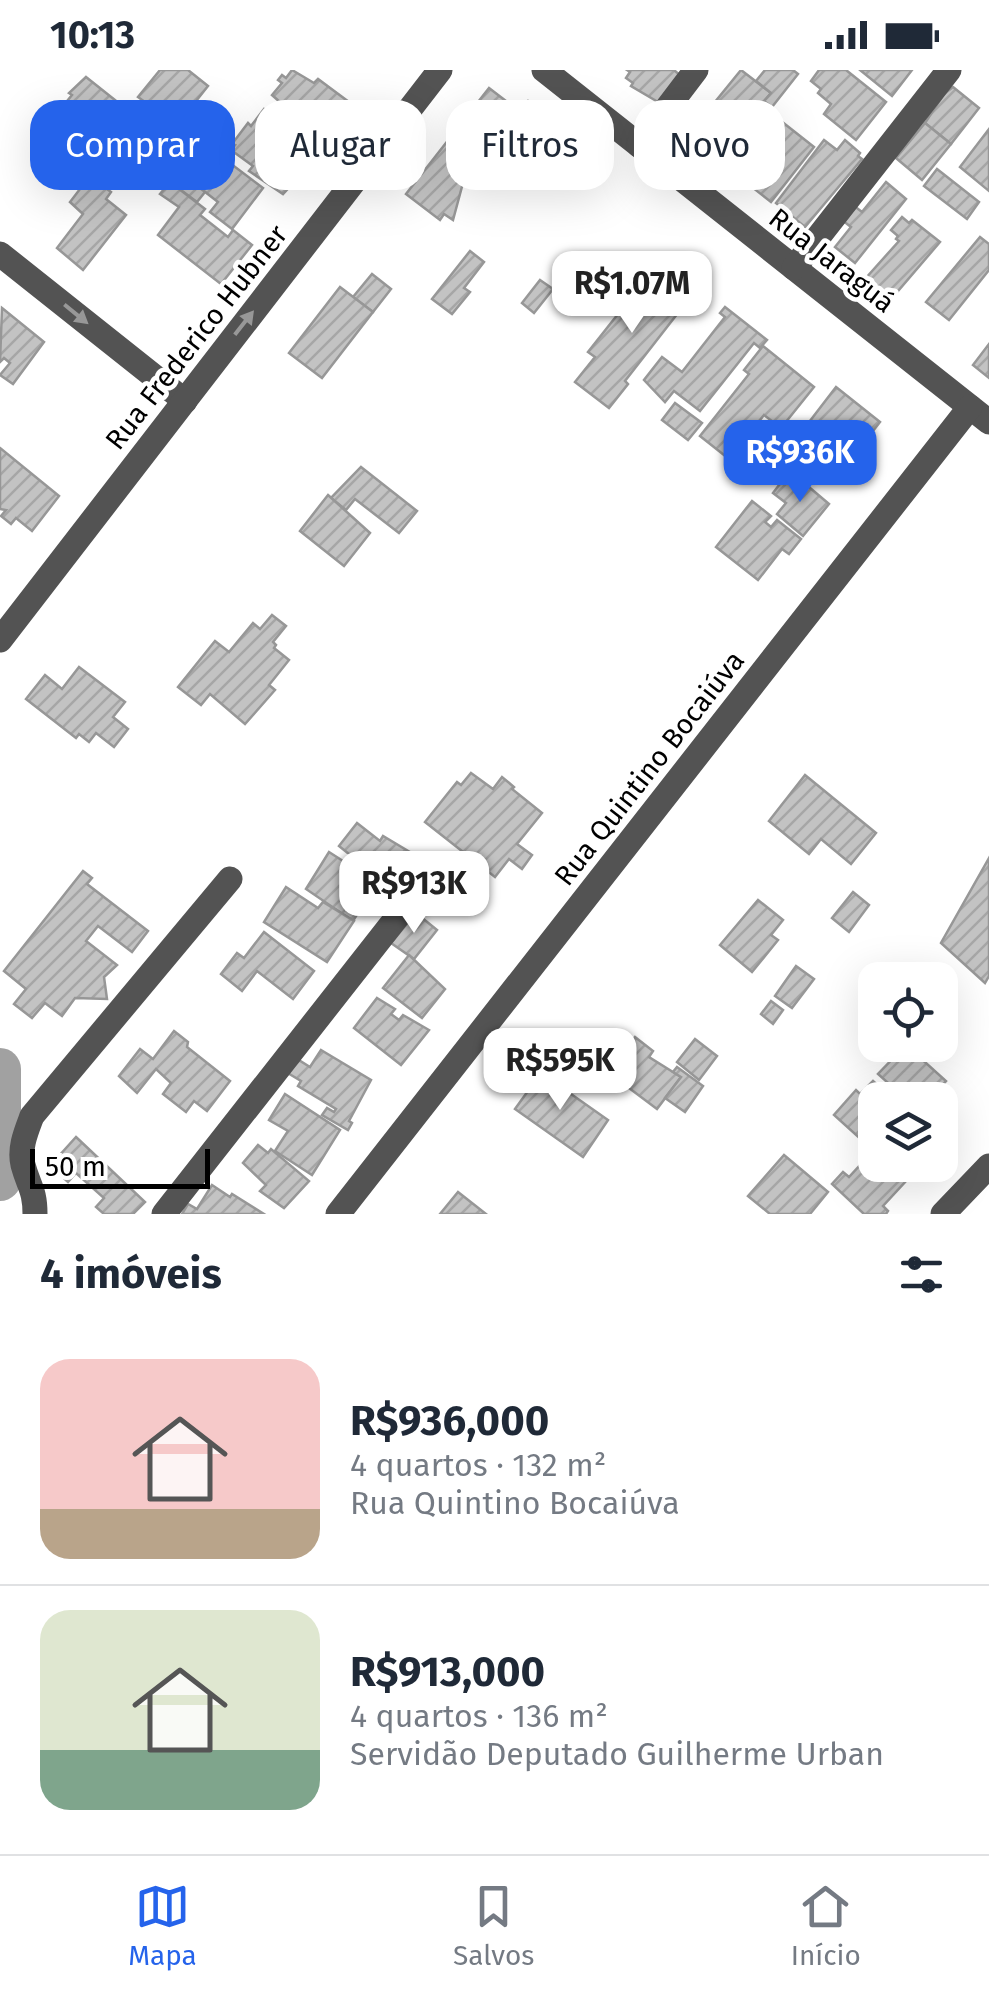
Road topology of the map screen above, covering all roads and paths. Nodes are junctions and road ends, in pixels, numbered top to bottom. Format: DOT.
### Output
graph roads {
  1 [pos="440,70"];
  2 [pos="544,70"];
  3 [pos="696,70"];
  4 [pos="949,70"];
  5 [pos="673,100"];
  6 [pos="634,141"];
  7 [pos="696,190"];
  8 [pos="0,254"];
  9 [pos="794,268"];
  10 [pos="184,401"];
  11 [pos="979,415"];
  12 [pos="0,640"];
  13 [pos="230,879"];
  14 [pos="420,888"];
  15 [pos="989,1166"];
  16 [pos="34,1214"];
  17 [pos="164,1214"];
  18 [pos="338,1214"];
  19 [pos="944,1214"];
  10 -- 1 [label="street, Rua Frederico Hubner, one-way"];
  2 -- 6 [label="street, Rua Jaraguá"];
  3 -- 5 [label="street"];
  4 -- 9 [label="street"];
  7 -- 9 [label="street, Rua Jaraguá"];
  8 -- 10 [label="street, one-way"];
  9 -- 11 [label="street, Rua Jaraguá"];
  10 -- 12 [label="street, Rua Frederico Hubner"];
  11 -- 18 [label="street, Rua Quintino Bocaiúva"];
  13 -- 16 [label="street"];
  14 -- 17 [label="street"];
  15 -- 19 [label="street"];
}
